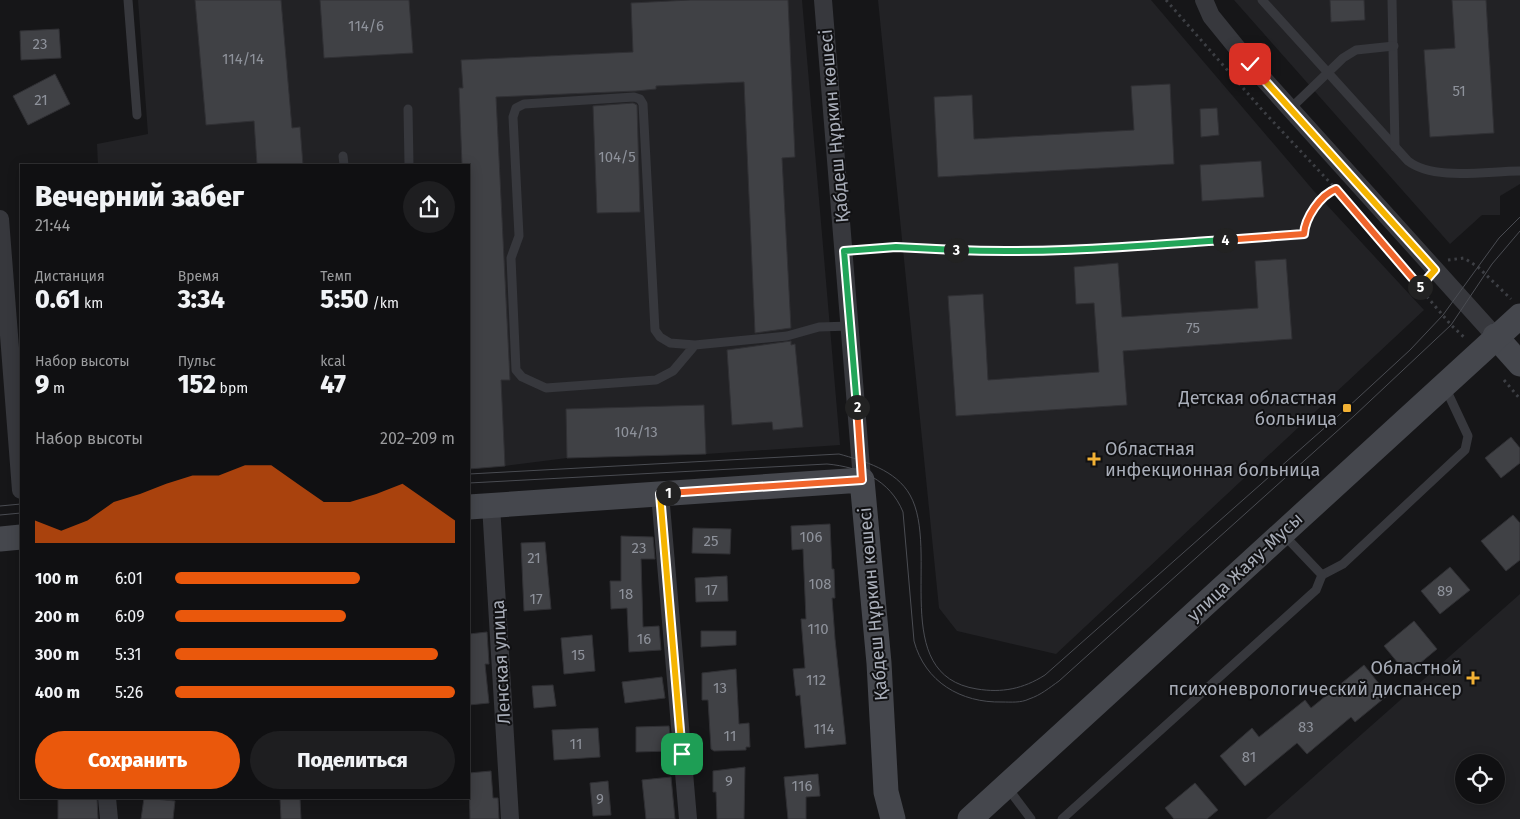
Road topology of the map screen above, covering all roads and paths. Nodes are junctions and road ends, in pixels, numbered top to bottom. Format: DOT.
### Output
graph roads {
  1 [pos="128,0"];
  2 [pos="824,0"];
  3 [pos="1166,0"];
  4 [pos="1204,0"];
  5 [pos="1262,0"];
  6 [pos="1392,0"];
  7 [pos="1394,46"];
  8 [pos="1328,73"];
  9 [pos="1291,108"];
  10 [pos="408,109"];
  11 [pos="137,115"];
  12 [pos="1395,147"];
  13 [pos="409,164"];
  14 [pos="1519,171"];
  15 [pos="1336,189"];
  16 [pos="0,219"];
  17 [pos="1304,234"];
  18 [pos="844,251"];
  19 [pos="1435,270"];
  20 [pos="1419,288"];
  21 [pos="1516,308"];
  22 [pos="850,326"];
  23 [pos="695,344"];
  24 [pos="1488,344"];
  25 [pos="1520,364"];
  26 [pos="1444,384"];
  27 [pos="20,477"];
  28 [pos="862,480"];
  29 [pos="660,494"];
  30 [pos="480,506"];
  31 [pos="1283,533"];
  32 [pos="20,537"];
  33 [pos="0,539"];
  34 [pos="1322,575"];
  35 [pos="1007,787"];
  36 [pos="108,799"];
  37 [pos="109,819"];
  38 [pos="510,819"];
  39 [pos="688,819"];
  40 [pos="893,819"];
  41 [pos="970,819"];
  42 [pos="1031,819"];
  43 [pos="1062,819"];
  1 -- 11 [label="lane"];
  2 -- 18 [label="street, Қабдеш Нұркин көшесі"];
  3 -- 15 [label="path"];
  4 -- 9 [label="street"];
  5 -- 8 [label="lane"];
  6 -- 7 [label="lane"];
  7 -- 8 [label="lane"];
  7 -- 12 [label="lane"];
  8 -- 9 [label="lane"];
  8 -- 12 [label="lane"];
  9 -- 19 [label="street"];
  10 -- 13 [label="lane"];
  12 -- 14 [label="lane"];
  15 -- 17 [label="path"];
  15 -- 20 [label="path"];
  16 -- 27 [label="street"];
  17 -- 18 [label="lane"];
  18 -- 22 [label="street, Қабдеш Нұркин көшесі"];
  19 -- 20 [label="path"];
  19 -- 21 [label="path"];
  19 -- 24 [label="street"];
  20 -- 24 [label="path"];
  21 -- 24 [label="main road, улица Жаяу-Мусы"];
  22 -- 23 [label="lane"];
  22 -- 28 [label="street, Қабдеш Нұркин көшесі"];
  23 -- 23 [label="lane"];
  24 -- 25 [label="main road"];
  24 -- 26 [label="main road, улица Жаяу-Мусы"];
  26 -- 31 [label="main road, улица Жаяу-Мусы"];
  26 -- 34 [label="lane"];
  28 -- 29 [label="main road"];
  28 -- 40 [label="main road, Қабдеш Нұркин көшесі"];
  29 -- 30 [label="main road"];
  29 -- 39 [label="street"];
  30 -- 38 [label="street, Ленская улица"];
  31 -- 34 [label="lane"];
  31 -- 35 [label="main road, улица Жаяу-Мусы"];
  32 -- 33 [label="main road"];
  34 -- 43 [label="lane"];
  35 -- 41 [label="main road, улица Жаяу-Мусы"];
  35 -- 42 [label="lane"];
  36 -- 37 [label="street"];
}
